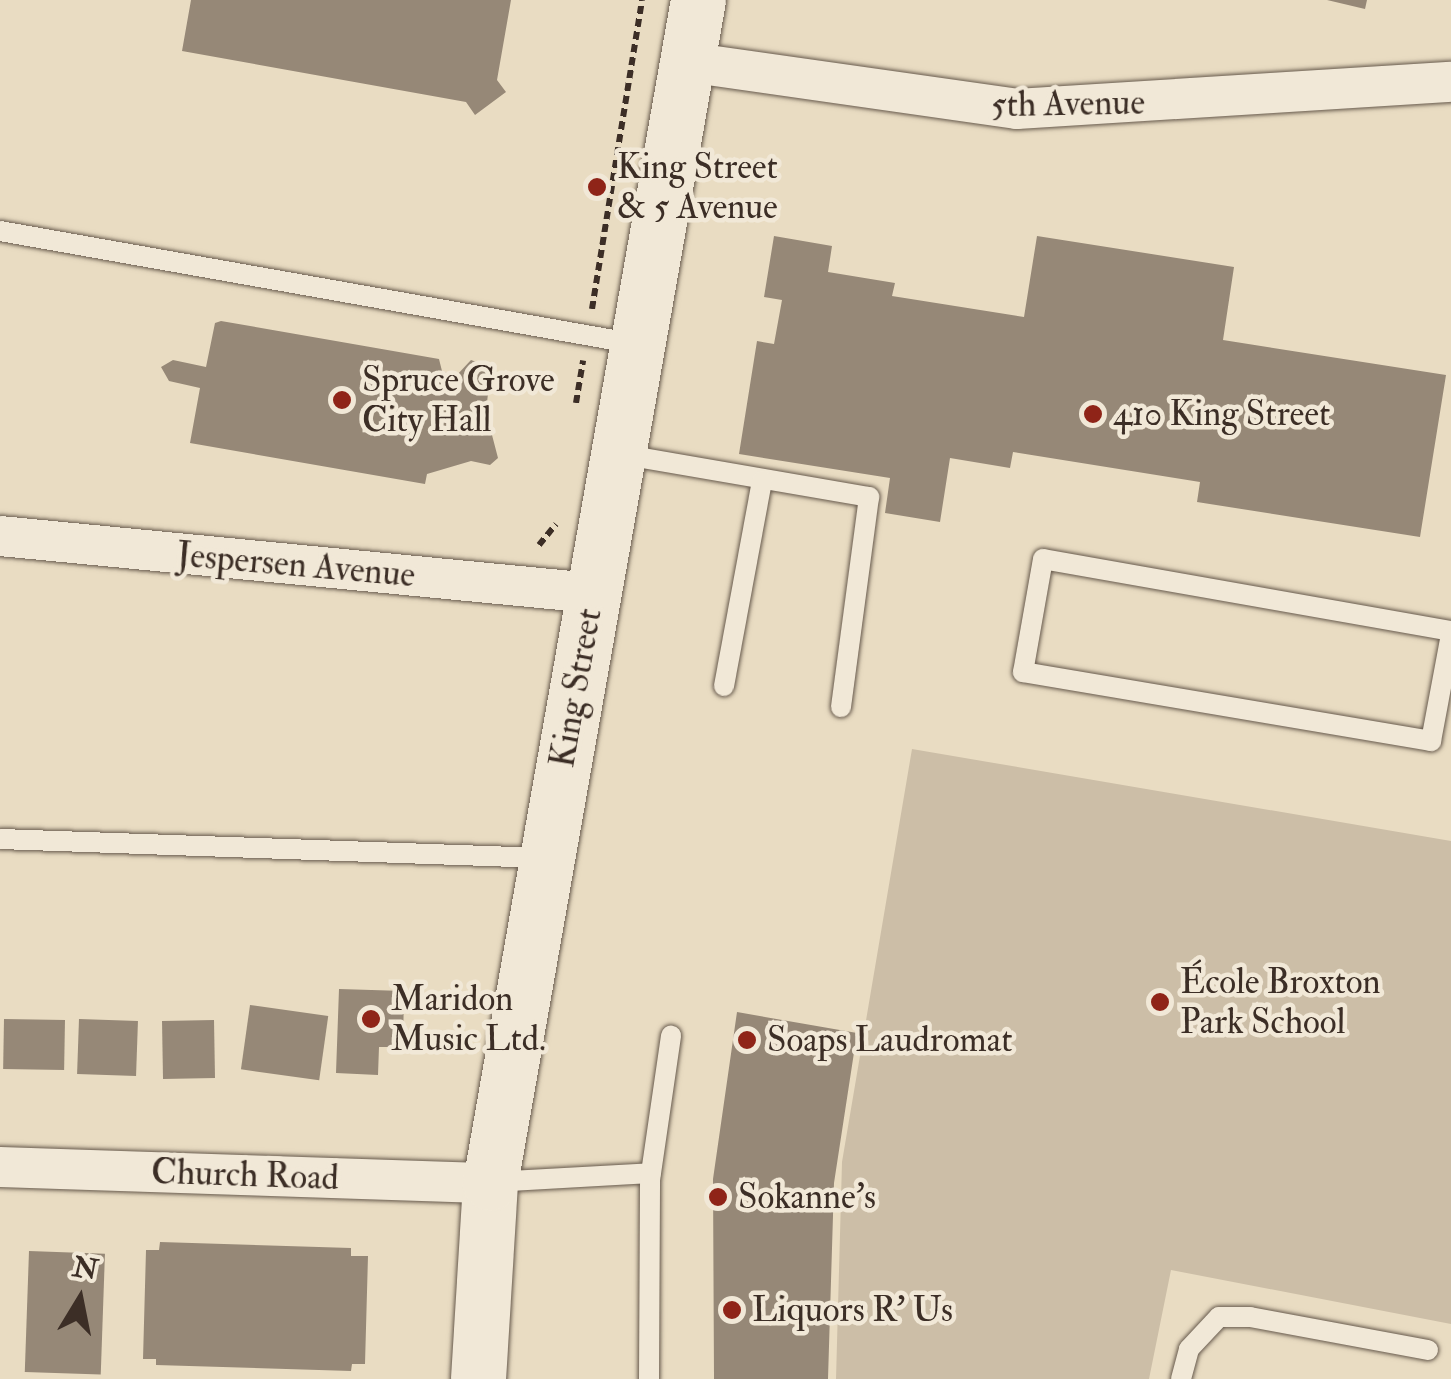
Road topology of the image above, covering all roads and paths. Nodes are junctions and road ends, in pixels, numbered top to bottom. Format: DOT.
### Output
graph roads {
  1 [pos="642,0"];
  2 [pos="698,0"];
  3 [pos="687,62"];
  4 [pos="1451,82"];
  5 [pos="0,232"];
  6 [pos="612,340"];
  7 [pos="576,408"];
  8 [pos="618,454"];
  9 [pos="762,480"];
  10 [pos="558,517"];
  11 [pos="0,536"];
  12 [pos="540,545"];
  13 [pos="592,593"];
  14 [pos="1451,632"];
  15 [pos="724,686"];
  16 [pos="841,708"];
  17 [pos="0,839"];
  18 [pos="545,858"];
  19 [pos="671,1036"];
  20 [pos="0,1166"];
  21 [pos="651,1172"];
  22 [pos="490,1182"];
  23 [pos="1428,1350"];
  24 [pos="478,1379"];
  25 [pos="649,1379"];
  26 [pos="1181,1379"];
  1 -- 6 [label="path"];
  2 -- 3 [label="street, King Street"];
  3 -- 4 [label="street, 5th Avenue"];
  3 -- 6 [label="street, King Street"];
  5 -- 6 [label="lane"];
  6 -- 7 [label="path"];
  6 -- 8 [label="street, King Street"];
  8 -- 9 [label="lane"];
  8 -- 13 [label="street, King Street"];
  9 -- 15 [label="lane"];
  9 -- 16 [label="lane"];
  10 -- 12 [label="path"];
  11 -- 13 [label="street, Jespersen Avenue"];
  13 -- 18 [label="street, King Street"];
  14 -- 14 [label="lane"];
  17 -- 18 [label="lane"];
  18 -- 22 [label="street, King Street"];
  19 -- 21 [label="lane"];
  20 -- 22 [label="street, Church Road"];
  21 -- 22 [label="lane"];
  21 -- 25 [label="lane"];
  22 -- 24 [label="street, King Street"];
  23 -- 26 [label="lane"];
}
